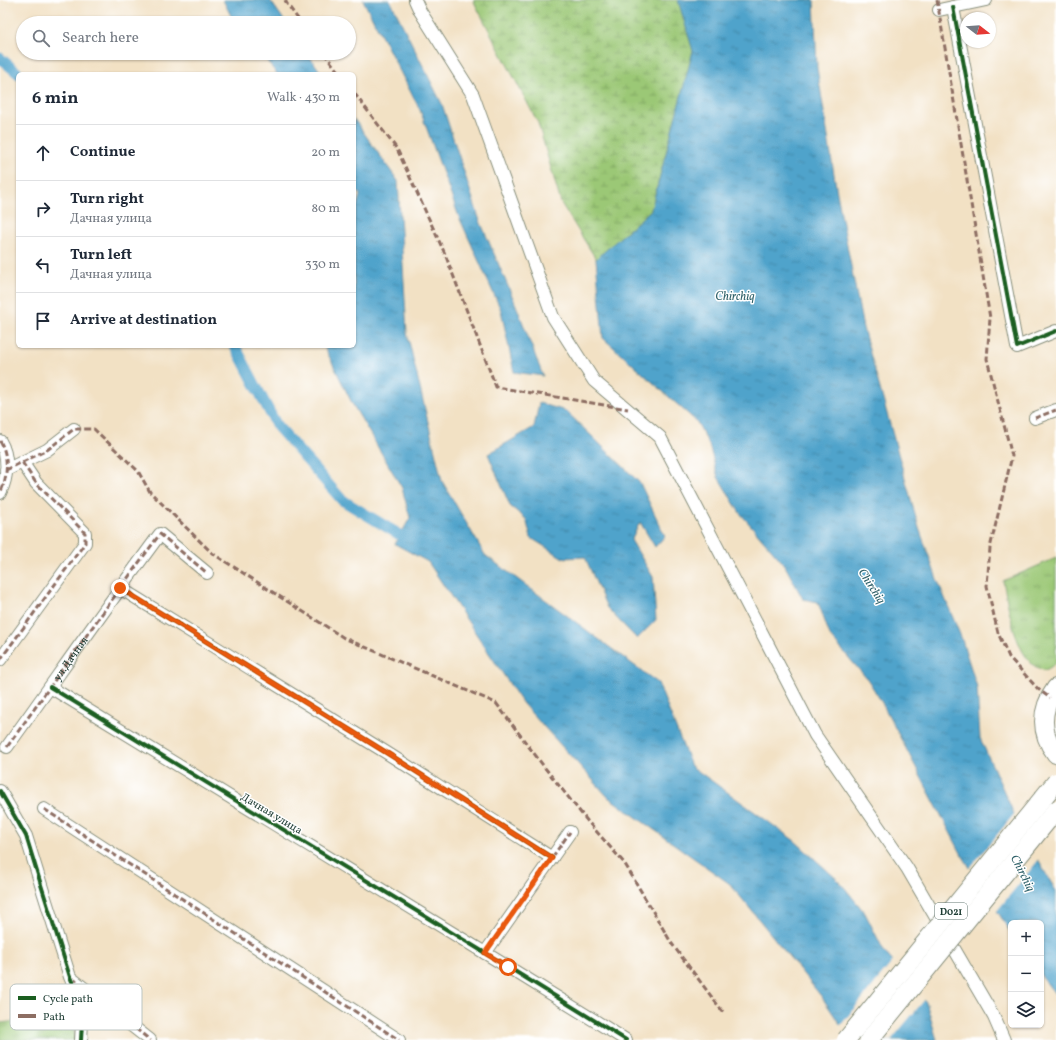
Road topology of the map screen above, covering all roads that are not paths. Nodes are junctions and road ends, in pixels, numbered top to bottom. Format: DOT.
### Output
graph roads {
  1 [pos="415,0"];
  2 [pos="986,0"];
  3 [pos="953,8"];
  4 [pos="939,10"];
  5 [pos="1056,330"];
  6 [pos="1056,410"];
  7 [pos="1036,418"];
  8 [pos="74,429"];
  9 [pos="0,441"];
  10 [pos="22,462"];
  11 [pos="6,470"];
  12 [pos="0,493"];
  13 [pos="207,573"];
  14 [pos="120,588"];
  15 [pos="0,660"];
  16 [pos="50,687"];
  17 [pos="1056,688"];
  18 [pos="6,747"];
  19 [pos="1056,754"];
  20 [pos="1056,782"];
  21 [pos="0,792"];
  22 [pos="44,809"];
  23 [pos="1056,810"];
  24 [pos="570,832"];
  25 [pos="552,858"];
  26 [pos="485,953"];
  27 [pos="70,977"];
  28 [pos="73,984"];
  29 [pos="79,984"];
  30 [pos="82,1030"];
  31 [pos="137,1030"];
  32 [pos="81,1040"];
  33 [pos="150,1040"];
  34 [pos="399,1040"];
  35 [pos="626,1040"];
  36 [pos="846,1040"];
  37 [pos="869,1040"];
  38 [pos="1004,1040"];
  1 -- 38 [label="street"];
  2 -- 3 [label="street"];
  3 -- 4 [label="street"];
  3 -- 5 [label="street"];
  6 -- 7 [label="street"];
  8 -- 10 [label="street"];
  9 -- 11 [label="street"];
  10 -- 11 [label="street"];
  10 -- 15 [label="street"];
  11 -- 12 [label="street"];
  13 -- 14 [label="street, ул.Дачная"];
  14 -- 16 [label="street, ул.Дачная"];
  14 -- 25 [label="street"];
  16 -- 18 [label="street, ул.Дачная"];
  16 -- 26 [label="street, Дачная улица"];
  17 -- 19 [label="highway"];
  20 -- 36 [label="highway, D021, bridge"];
  21 -- 27 [label="street"];
  22 -- 34 [label="street"];
  23 -- 37 [label="highway, D021, bridge"];
  24 -- 25 [label="street"];
  25 -- 26 [label="street"];
  26 -- 35 [label="street, Дачная улица"];
  27 -- 28 [label="street"];
  27 -- 29 [label="street"];
  30 -- 32 [label="street"];
  31 -- 33 [label="street"];
}
